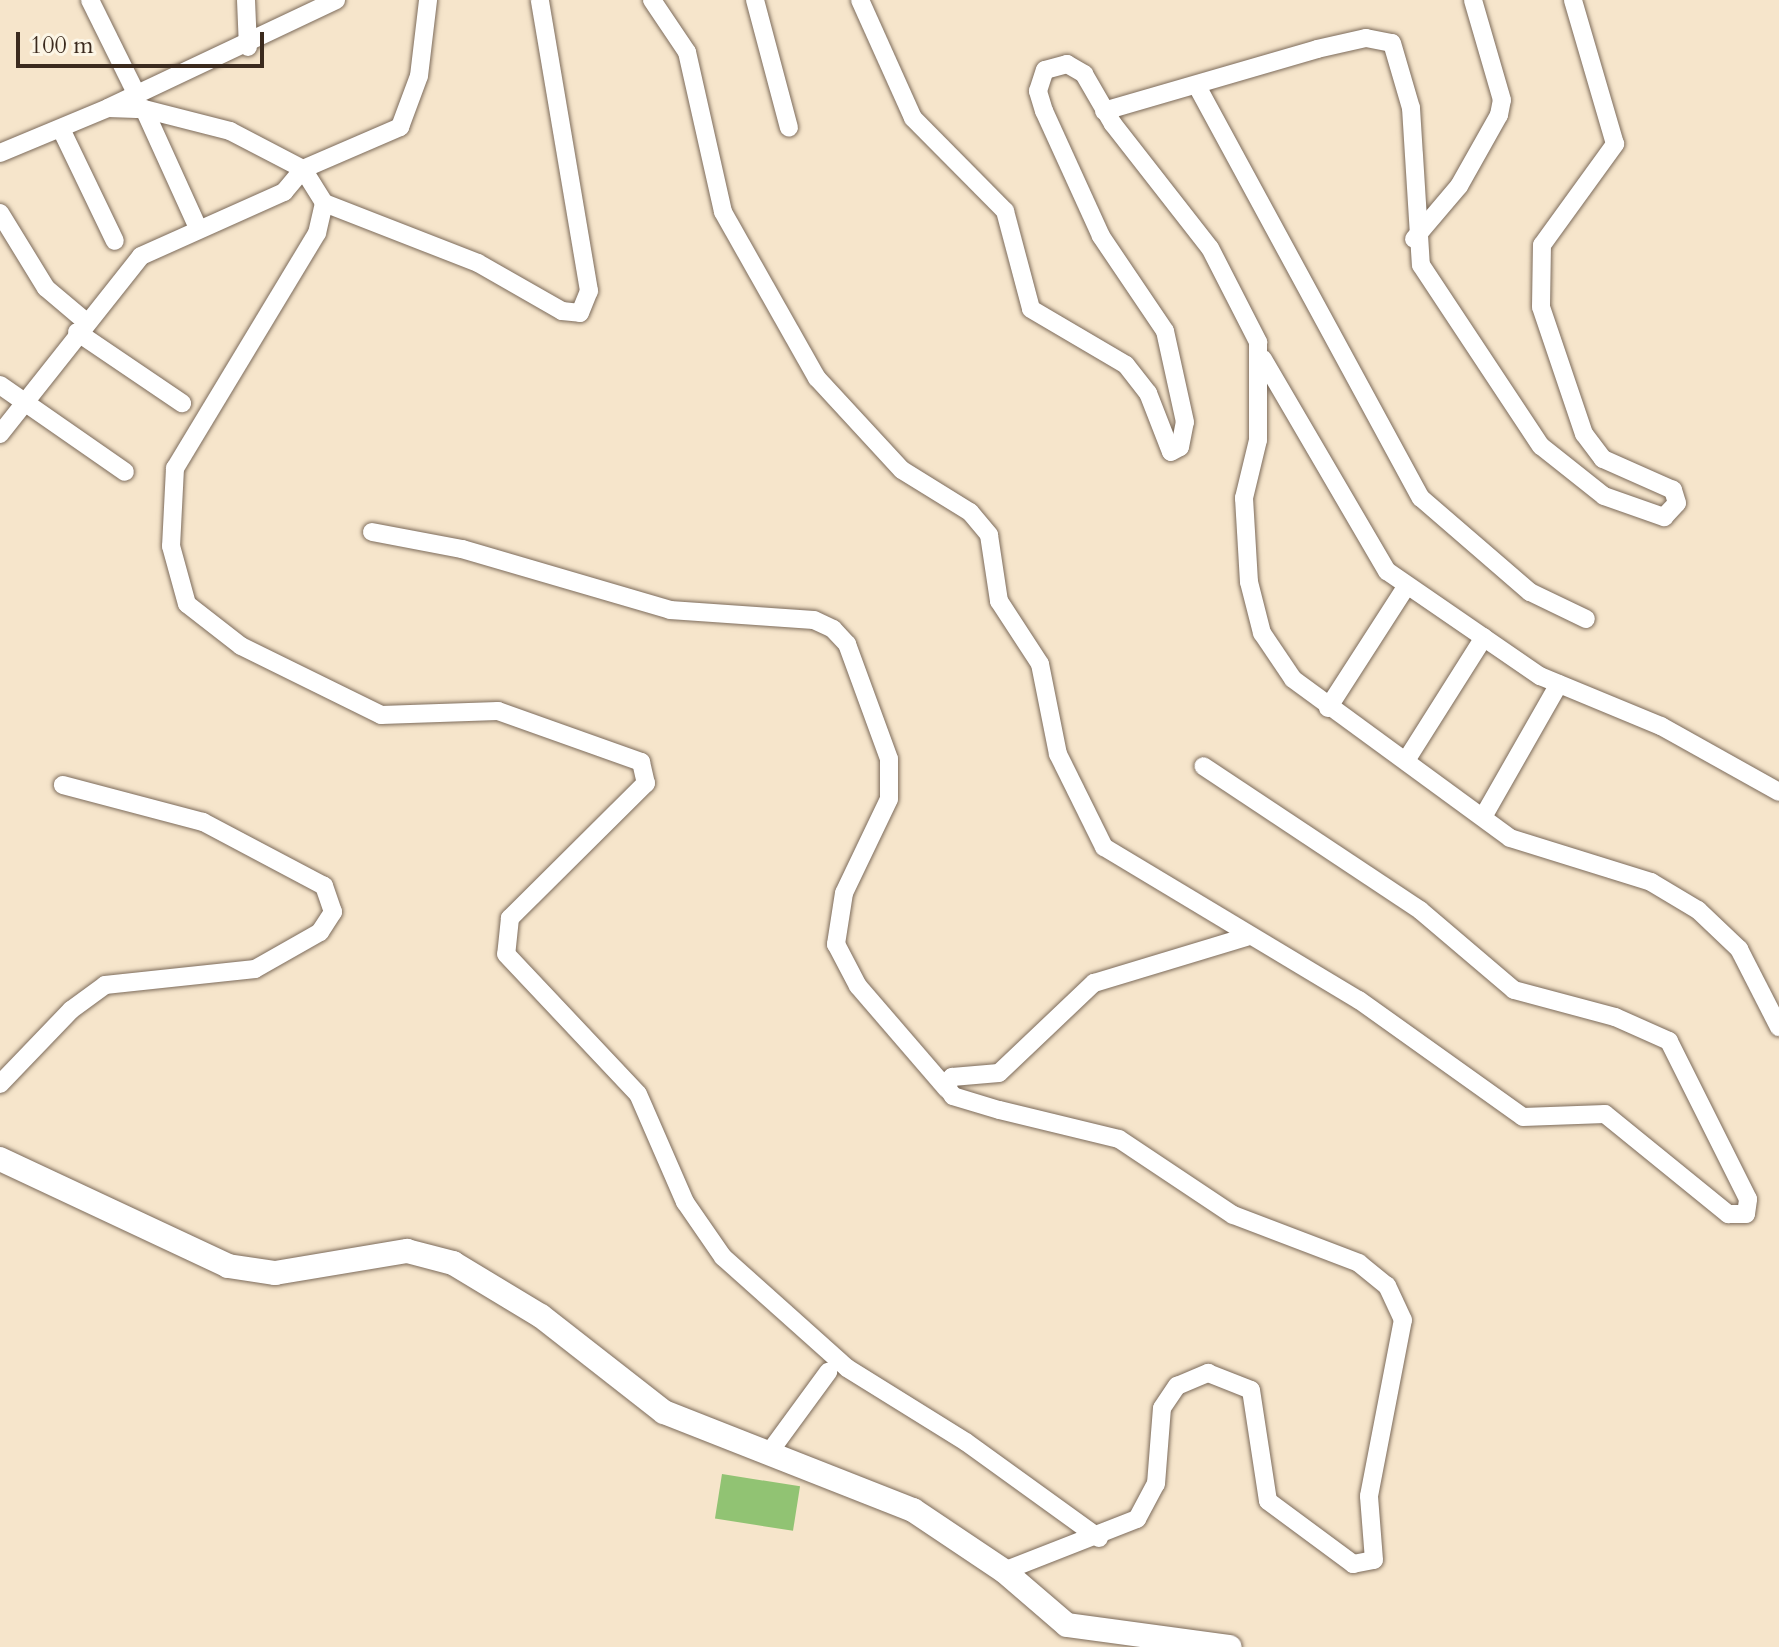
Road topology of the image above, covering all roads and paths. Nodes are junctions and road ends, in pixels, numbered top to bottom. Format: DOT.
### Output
graph roads {
  1 [pos="90,0"];
  2 [pos="246,0"];
  3 [pos="336,0"];
  4 [pos="428,0"];
  5 [pos="540,0"];
  6 [pos="652,0"];
  7 [pos="755,0"];
  8 [pos="860,0"];
  9 [pos="1473,0"];
  10 [pos="1573,0"];
  11 [pos="248,47"];
  12 [pos="1197,86"];
  13 [pos="140,101"];
  14 [pos="1104,111"];
  15 [pos="789,128"];
  16 [pos="61,129"];
  17 [pos="0,153"];
  18 [pos="303,169"];
  19 [pos="324,203"];
  20 [pos="0,213"];
  21 [pos="198,228"];
  22 [pos="1414,239"];
  23 [pos="115,241"];
  24 [pos="81,327"];
  25 [pos="1260,353"];
  26 [pos="0,385"];
  27 [pos="22,403"];
  28 [pos="182,403"];
  29 [pos="0,434"];
  30 [pos="125,472"];
  31 [pos="372,532"];
  32 [pos="1406,587"];
  33 [pos="1586,619"];
  34 [pos="1484,637"];
  35 [pos="1559,684"];
  36 [pos="1328,708"];
  37 [pos="1407,759"];
  38 [pos="1203,766"];
  39 [pos="63,785"];
  40 [pos="1779,792"];
  41 [pos="1483,817"];
  42 [pos="1246,937"];
  43 [pos="1779,1027"];
  44 [pos="0,1084"];
  45 [pos="947,1089"];
  46 [pos="0,1159"];
  47 [pos="828,1372"];
  48 [pos="771,1450"];
  49 [pos="1099,1538"];
  50 [pos="1004,1571"];
  51 [pos="1087,1638"];
  52 [pos="1230,1647"];
  1 -- 13 [label="street"];
  2 -- 11 [label="street"];
  3 -- 11 [label="street"];
  4 -- 18 [label="street"];
  5 -- 19 [label="street"];
  6 -- 42 [label="street"];
  7 -- 15 [label="street"];
  8 -- 14 [label="street"];
  9 -- 22 [label="street"];
  10 -- 22 [label="street"];
  11 -- 13 [label="street"];
  12 -- 14 [label="street"];
  12 -- 22 [label="street"];
  12 -- 33 [label="street"];
  13 -- 16 [label="street"];
  13 -- 18 [label="street"];
  13 -- 21 [label="street"];
  14 -- 25 [label="street"];
  16 -- 17 [label="street"];
  16 -- 23 [label="street"];
  18 -- 19 [label="street"];
  18 -- 21 [label="street"];
  19 -- 49 [label="street"];
  20 -- 24 [label="street"];
  21 -- 24 [label="street"];
  24 -- 27 [label="street"];
  24 -- 28 [label="street"];
  25 -- 32 [label="street"];
  25 -- 36 [label="street"];
  26 -- 27 [label="street"];
  27 -- 29 [label="street"];
  27 -- 30 [label="street"];
  31 -- 45 [label="street"];
  32 -- 34 [label="street"];
  32 -- 36 [label="street"];
  34 -- 35 [label="street"];
  34 -- 37 [label="street"];
  35 -- 40 [label="street"];
  35 -- 41 [label="street"];
  36 -- 37 [label="street"];
  37 -- 41 [label="street"];
  38 -- 42 [label="street"];
  39 -- 44 [label="street"];
  41 -- 43 [label="street"];
  42 -- 45 [label="street"];
  45 -- 49 [label="street"];
  46 -- 48 [label="street"];
  47 -- 48 [label="street"];
  48 -- 50 [label="street"];
  49 -- 50 [label="street"];
  50 -- 51 [label="street"];
  51 -- 52 [label="street"];
}
